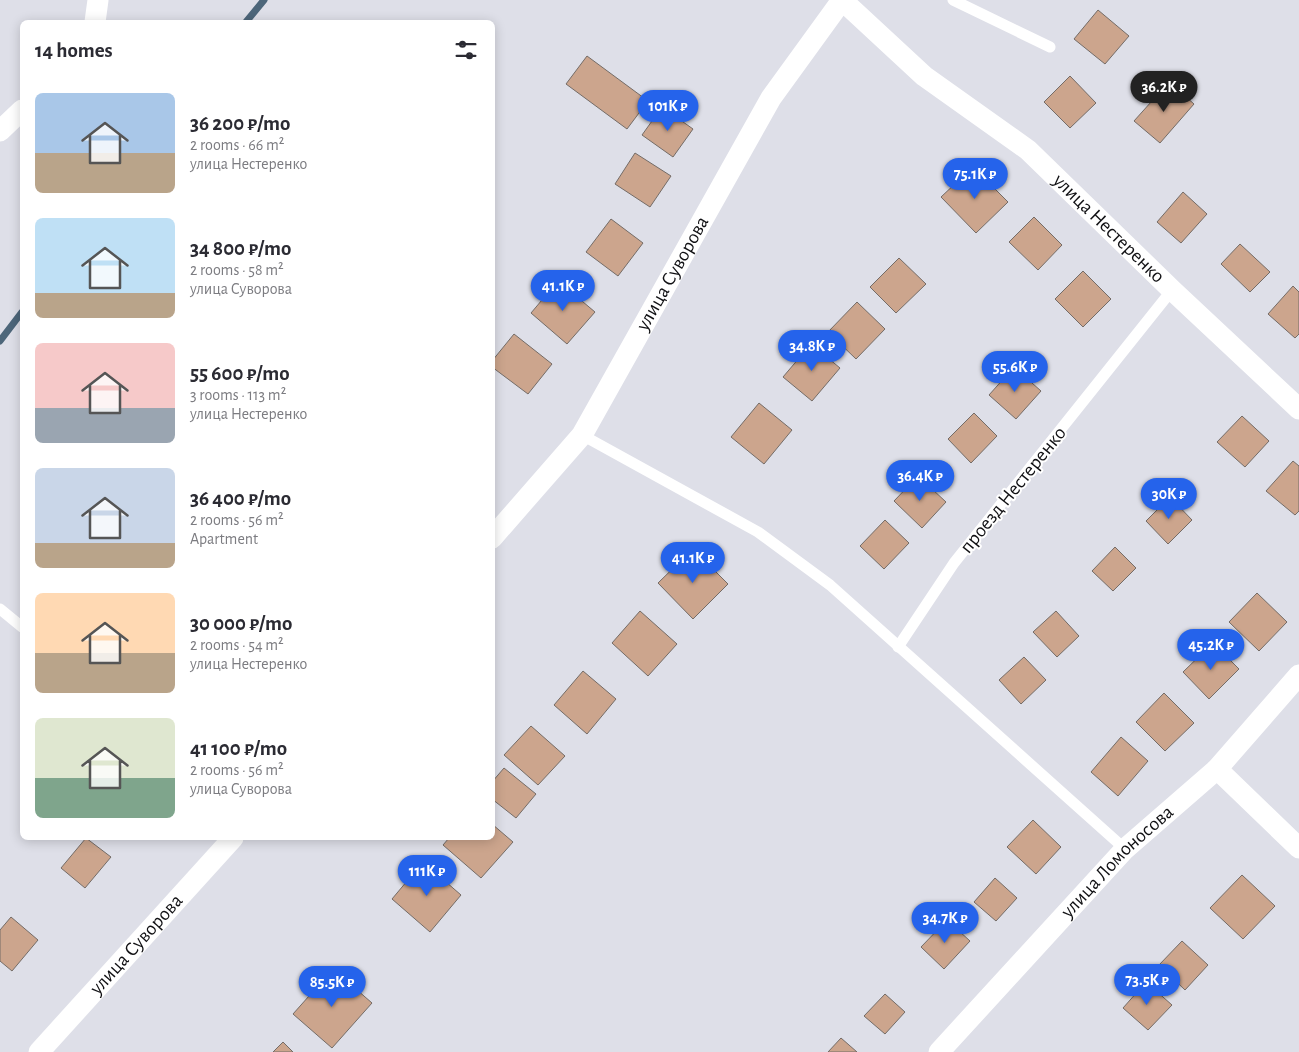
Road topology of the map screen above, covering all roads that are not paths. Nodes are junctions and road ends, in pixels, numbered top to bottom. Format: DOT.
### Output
graph roads {
  1 [pos="98,0"];
  2 [pos="842,0"];
  3 [pos="953,0"];
  4 [pos="95,20"];
  5 [pos="1050,47"];
  6 [pos="20,112"];
  7 [pos="0,131"];
  8 [pos="1172,290"];
  9 [pos="1299,409"];
  10 [pos="582,435"];
  11 [pos="495,535"];
  12 [pos="0,609"];
  13 [pos="20,625"];
  14 [pos="898,647"];
  15 [pos="1299,674"];
  16 [pos="1217,769"];
  17 [pos="231,840"];
  18 [pos="1299,848"];
  19 [pos="1125,849"];
  20 [pos="39,1052"];
  21 [pos="939,1052"];
  1 -- 4 [label="street"];
  2 -- 8 [label="street, улица Нестеренко"];
  2 -- 10 [label="street, улица Суворова"];
  3 -- 5 [label="lane"];
  6 -- 7 [label="street"];
  8 -- 9 [label="street, улица Нестеренко"];
  8 -- 14 [label="lane, проезд Нестеренко"];
  10 -- 11 [label="street, улица Суворова"];
  10 -- 14 [label="lane"];
  12 -- 13 [label="lane"];
  14 -- 19 [label="lane"];
  15 -- 16 [label="street, улица Ломоносова"];
  16 -- 18 [label="street"];
  16 -- 19 [label="street, улица Ломоносова"];
  17 -- 20 [label="street, улица Суворова"];
  19 -- 21 [label="street, улица Ломоносова"];
}
